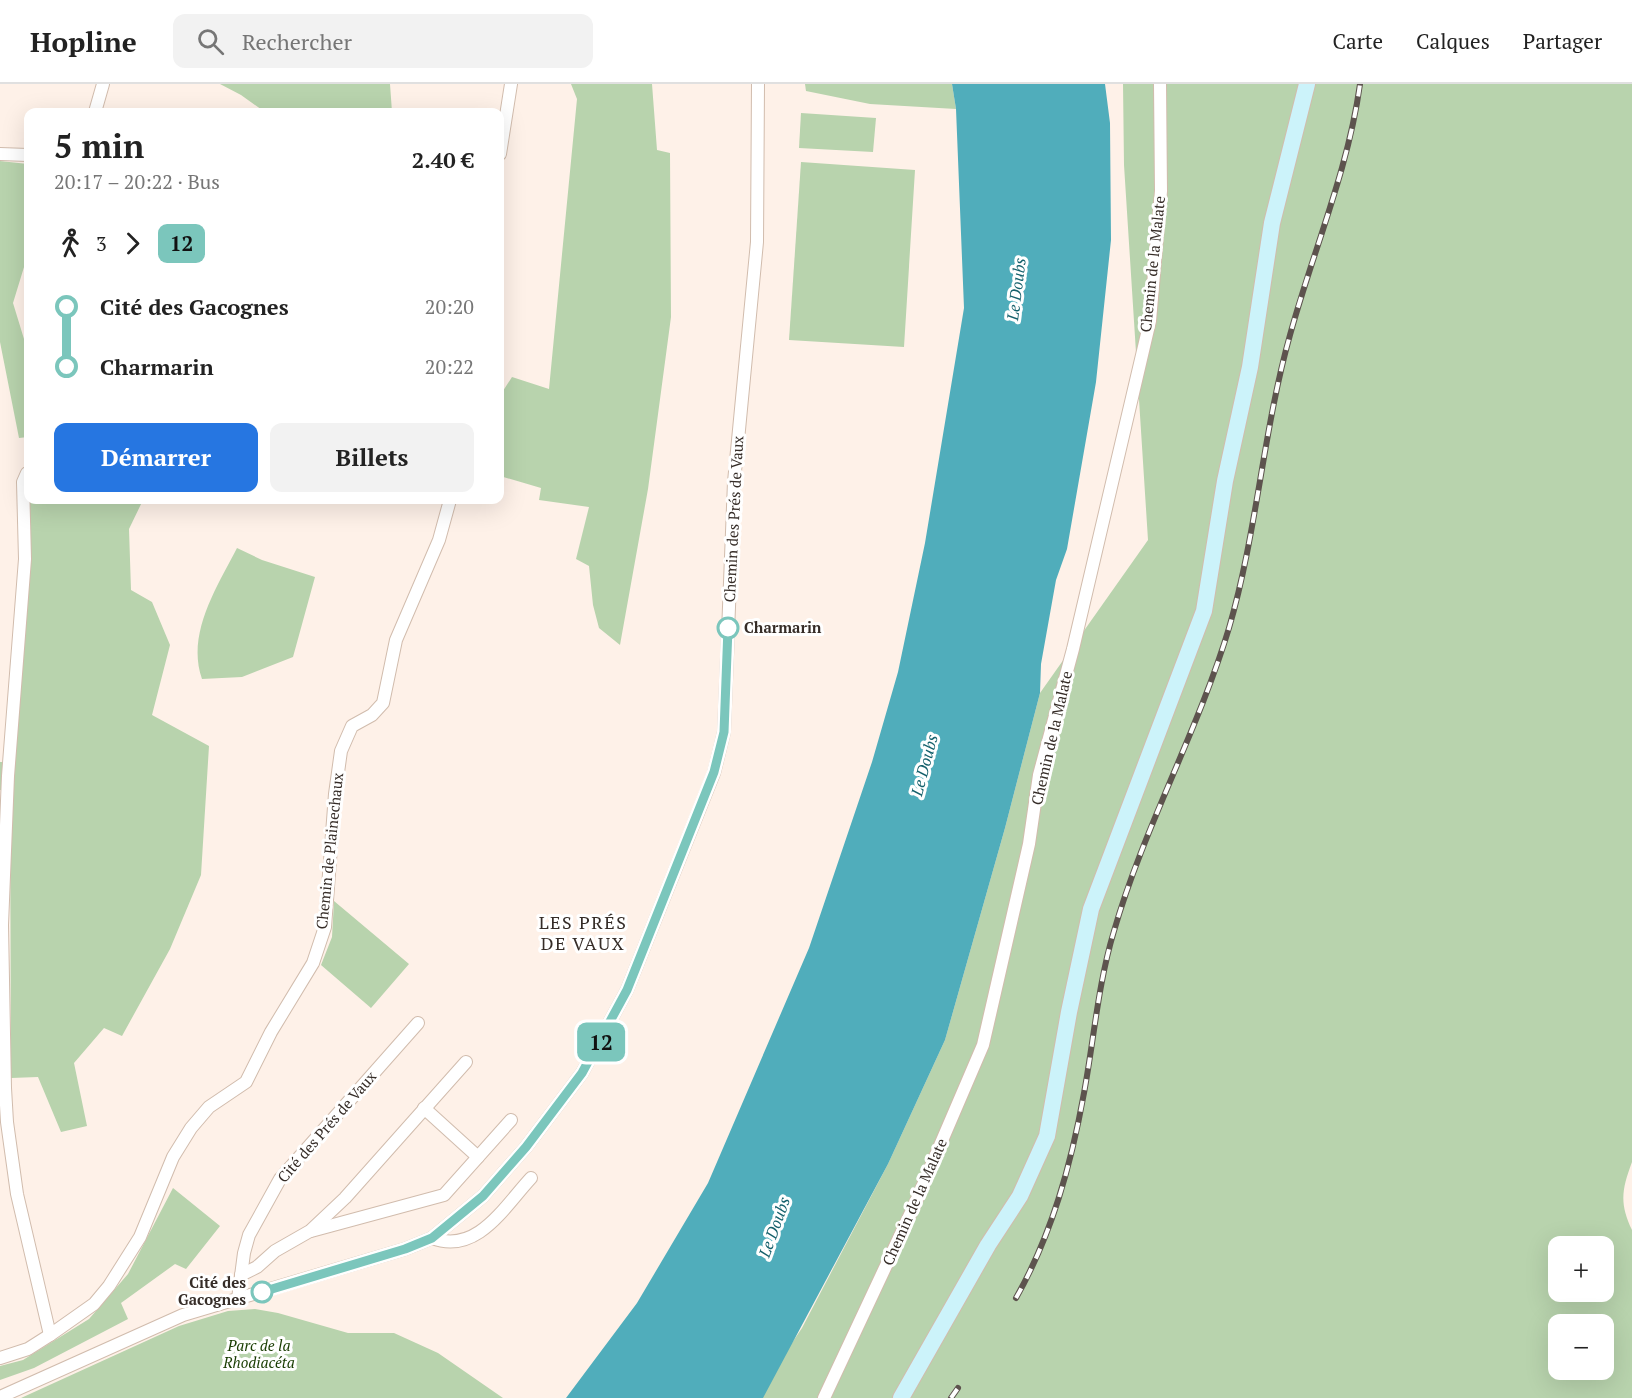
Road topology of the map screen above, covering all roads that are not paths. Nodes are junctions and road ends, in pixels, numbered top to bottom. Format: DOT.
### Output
graph roads {
  1 [pos="103,84"];
  2 [pos="511,84"];
  3 [pos="758,84"];
  4 [pos="1160,84"];
  5 [pos="1307,84"];
  6 [pos="96,108"];
  7 [pos="504,129"];
  8 [pos="0,154"];
  9 [pos="24,155"];
  10 [pos="24,480"];
  11 [pos="449,504"];
  12 [pos="418,1023"];
  13 [pos="466,1062"];
  14 [pos="424,1108"];
  15 [pos="511,1120"];
  16 [pos="478,1157"];
  17 [pos="531,1178"];
  18 [pos="310,1231"];
  19 [pos="432,1238"];
  20 [pos="241,1275"];
  21 [pos="238,1299"];
  22 [pos="51,1335"];
  23 [pos="0,1358"];
  24 [pos="0,1396"];
  25 [pos="824,1398"];
  26 [pos="901,1398"];
  1 -- 6 [label="street"];
  2 -- 7 [label="street"];
  3 -- 19 [label="street, Chemin des Prés de Vaux"];
  4 -- 25 [label="street, Chemin de la Malate"];
  5 -- 26 [label="main road"];
  8 -- 9 [label="street"];
  10 -- 22 [label="street"];
  11 -- 22 [label="street, Chemin de Plainechaux"];
  12 -- 20 [label="street, Cité des Prés de Vaux"];
  13 -- 14 [label="street"];
  14 -- 16 [label="street"];
  14 -- 18 [label="street"];
  15 -- 16 [label="street"];
  16 -- 18 [label="street"];
  17 -- 19 [label="street"];
  18 -- 20 [label="street"];
  19 -- 21 [label="street, Chemin des Prés de Vaux"];
  20 -- 21 [label="street, Cité des Prés de Vaux"];
  21 -- 24 [label="street, Chemin des Prés de Vaux"];
  22 -- 23 [label="street, Chemin de Plainechaux"];
}
